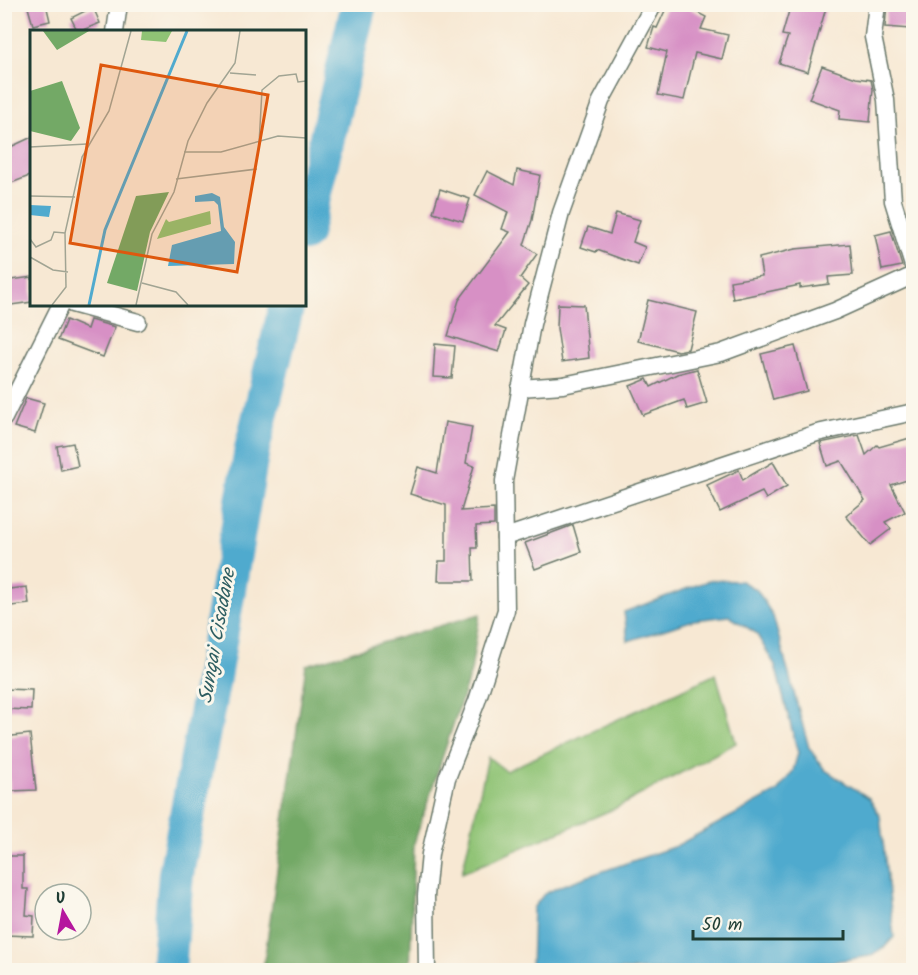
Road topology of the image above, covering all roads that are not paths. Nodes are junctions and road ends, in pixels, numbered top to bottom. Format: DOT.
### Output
graph roads {
  1 [pos="119,4"];
  2 [pos="654,4"];
  3 [pos="878,4"];
  4 [pos="115,30"];
  5 [pos="914,269"];
  6 [pos="914,275"];
  7 [pos="60,306"];
  8 [pos="79,306"];
  9 [pos="138,322"];
  10 [pos="520,388"];
  11 [pos="914,412"];
  12 [pos="4,418"];
  13 [pos="505,537"];
  14 [pos="427,970"];
  1 -- 4 [label="street"];
  2 -- 10 [label="street"];
  3 -- 5 [label="street"];
  6 -- 10 [label="street"];
  7 -- 12 [label="street"];
  8 -- 9 [label="street"];
  10 -- 13 [label="street"];
  11 -- 13 [label="street"];
  13 -- 14 [label="street"];
}
